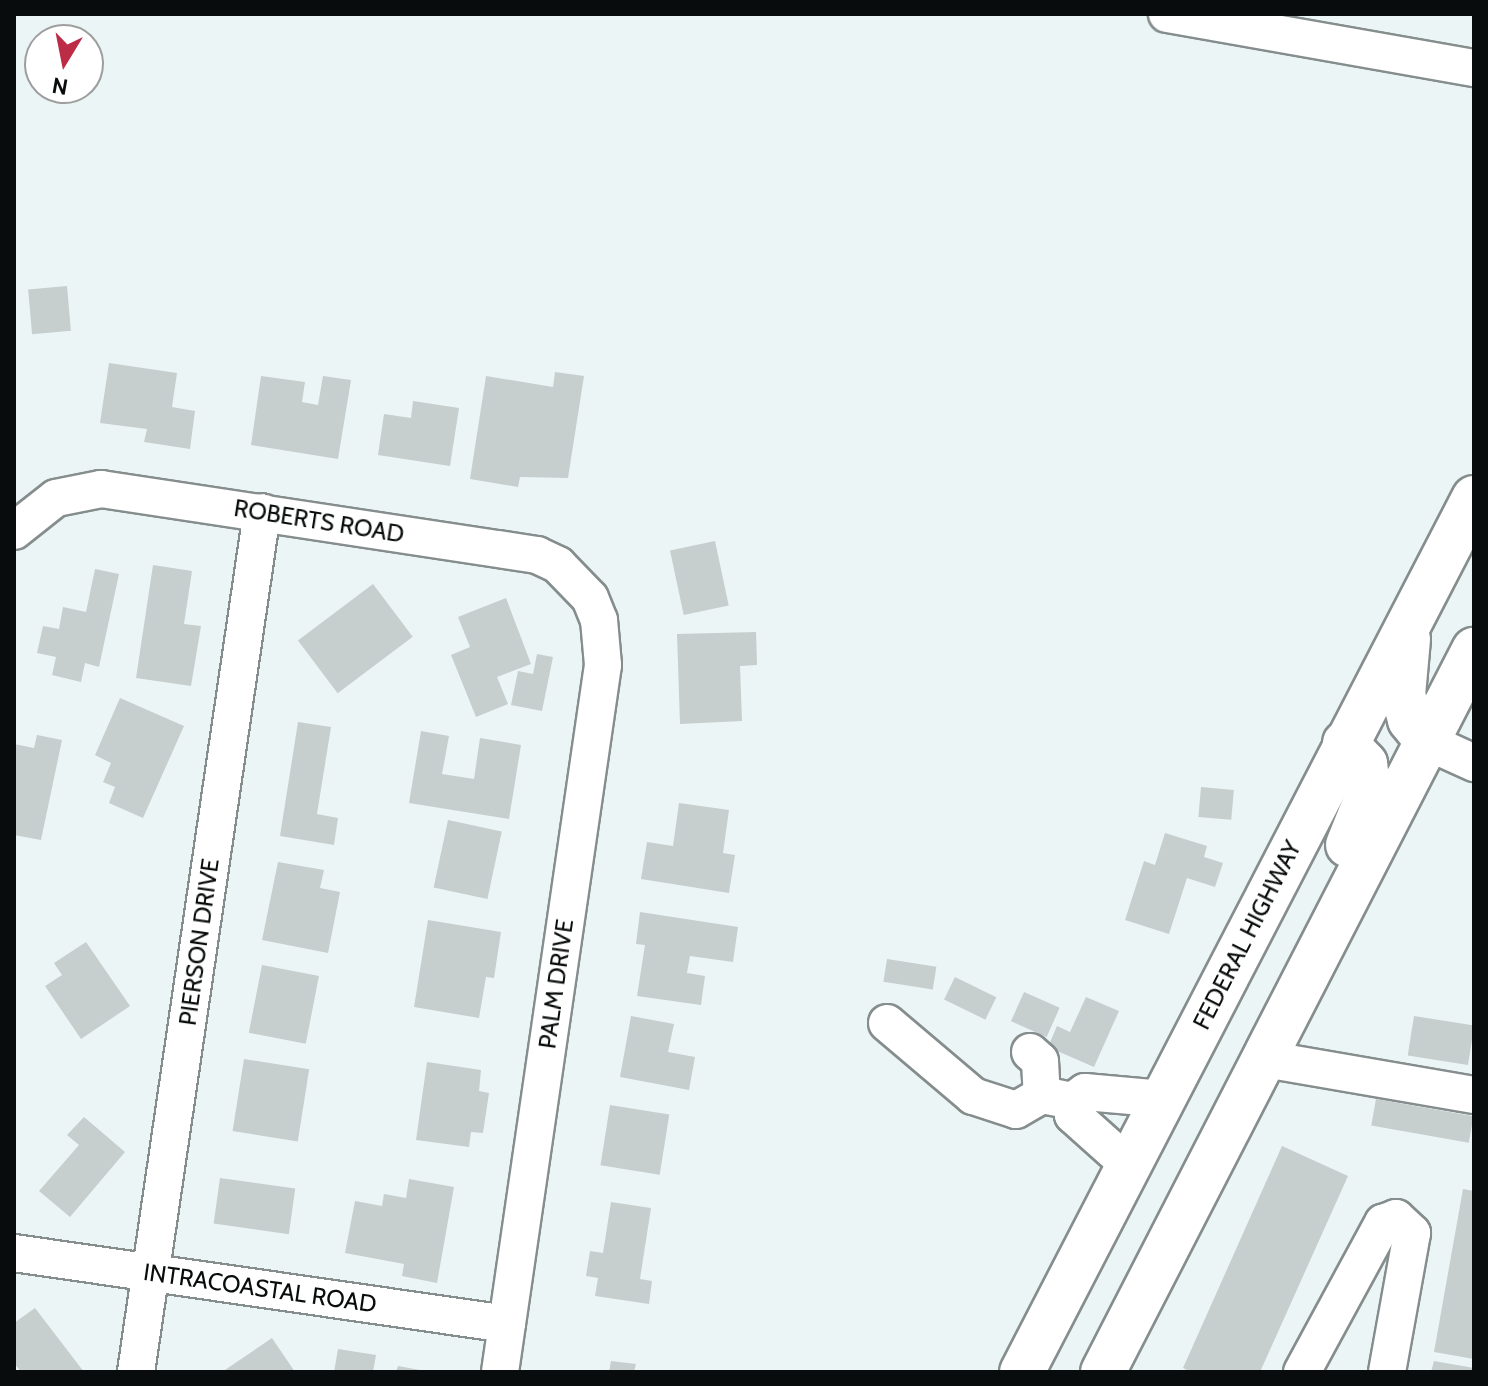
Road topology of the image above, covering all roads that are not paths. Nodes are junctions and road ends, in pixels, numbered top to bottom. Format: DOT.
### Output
graph roads {
  1 [pos="1167,14"];
  2 [pos="1474,68"];
  3 [pos="1474,498"];
  4 [pos="262,512"];
  5 [pos="25,520"];
  6 [pos="590,598"];
  7 [pos="1410,621"];
  8 [pos="1474,650"];
  9 [pos="1428,742"];
  10 [pos="1345,743"];
  11 [pos="1474,763"];
  12 [pos="887,1023"];
  13 [pos="1189,1049"];
  14 [pos="1030,1052"];
  15 [pos="1261,1066"];
  16 [pos="1474,1095"];
  17 [pos="1058,1098"];
  18 [pos="1163,1099"];
  19 [pos="1129,1165"];
  20 [pos="14,1253"];
  21 [pos="150,1272"];
  22 [pos="507,1324"];
  23 [pos="136,1372"];
  24 [pos="500,1372"];
  25 [pos="1022,1372"];
  26 [pos="1049,1372"];
  27 [pos="1103,1372"];
  28 [pos="1302,1372"];
  29 [pos="1387,1372"];
  1 -- 2 [label="street"];
  3 -- 7 [label="main road, FEDERAL HIGHWAY"];
  4 -- 5 [label="street, ROBERTS ROAD"];
  4 -- 6 [label="street, ROBERTS ROAD"];
  4 -- 21 [label="street, PIERSON DRIVE"];
  6 -- 22 [label="street, PALM DRIVE"];
  7 -- 9 [label="main road"];
  7 -- 10 [label="main road, FEDERAL HIGHWAY"];
  8 -- 9 [label="main road"];
  9 -- 11 [label="street"];
  9 -- 15 [label="main road"];
  10 -- 13 [label="main road, FEDERAL HIGHWAY"];
  10 -- 15 [label="main road"];
  12 -- 17 [label="street"];
  13 -- 18 [label="main road, FEDERAL HIGHWAY"];
  13 -- 26 [label="main road"];
  14 -- 17 [label="street"];
  15 -- 16 [label="street"];
  15 -- 27 [label="main road"];
  17 -- 18 [label="street"];
  17 -- 19 [label="street"];
  18 -- 19 [label="main road, FEDERAL HIGHWAY"];
  19 -- 25 [label="main road, FEDERAL HIGHWAY"];
  20 -- 21 [label="street, INTRACOASTAL ROAD"];
  21 -- 22 [label="street, INTRACOASTAL ROAD"];
  21 -- 23 [label="street, PIERSON DRIVE"];
  22 -- 24 [label="street, PALM DRIVE"];
  28 -- 29 [label="street"];
}
